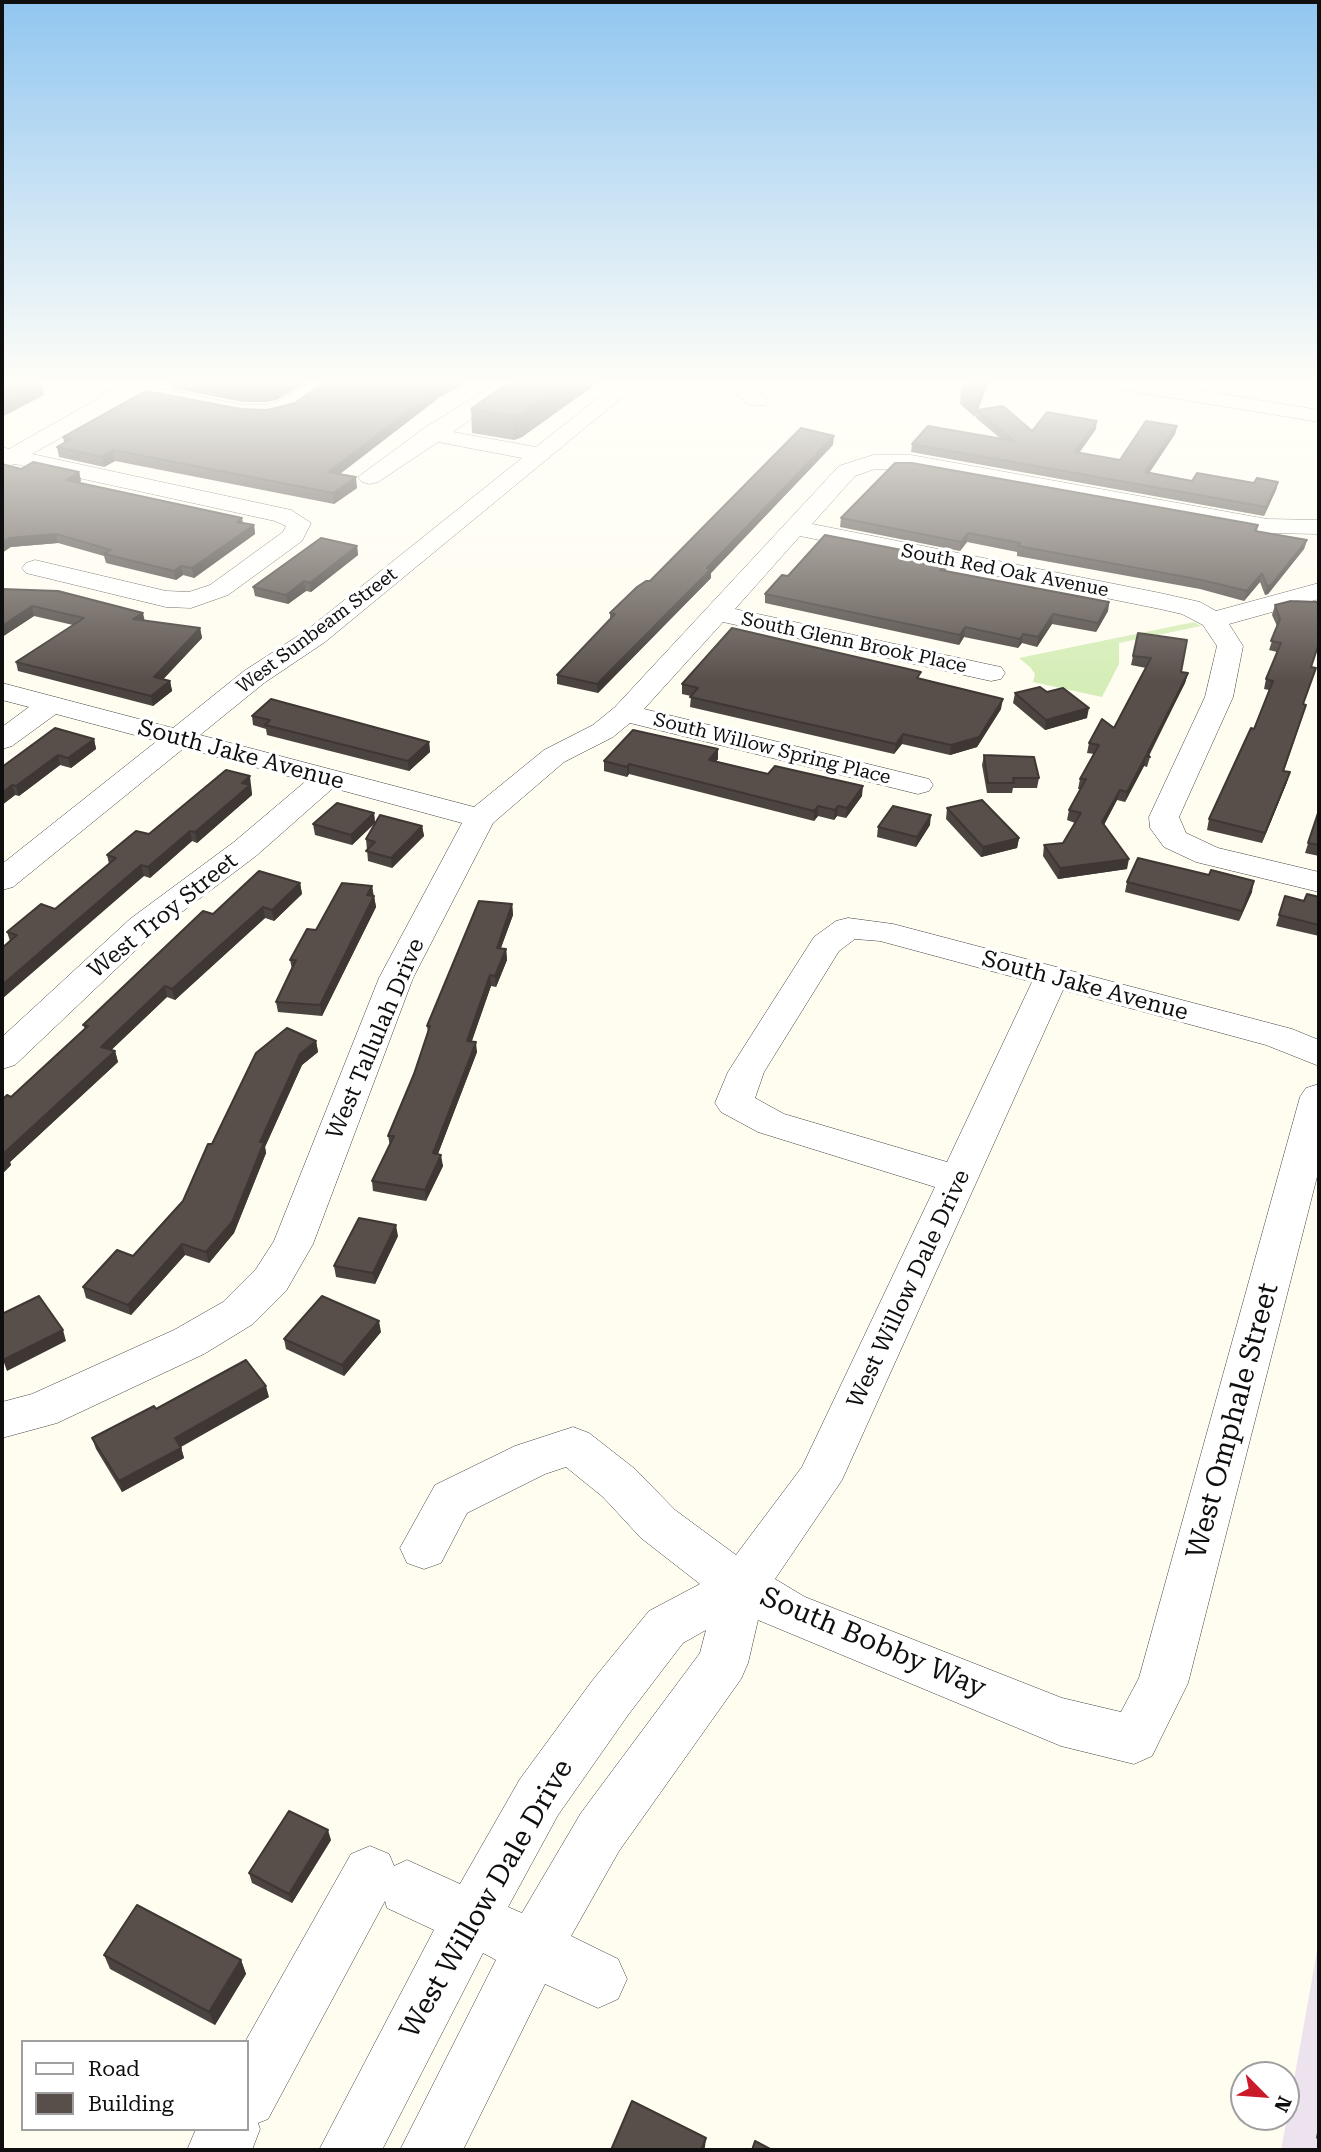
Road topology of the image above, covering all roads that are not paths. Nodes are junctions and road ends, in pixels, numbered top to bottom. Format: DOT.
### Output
graph roads {
  1 [pos="122,481"];
  2 [pos="508,481"];
  3 [pos="837,481"];
  4 [pos="1019,481"];
  5 [pos="1319,527"];
  6 [pos="795,528"];
  7 [pos="35,568"];
  8 [pos="1319,591"];
  9 [pos="717,613"];
  10 [pos="1213,620"];
  11 [pos="991,673"];
  12 [pos="2,691"];
  13 [pos="51,704"];
  14 [pos="625,713"];
  15 [pos="177,739"];
  16 [pos="2,740"];
  17 [pos="327,778"];
  18 [pos="918,785"];
  19 [pos="480,818"];
  20 [pos="2,880"];
  21 [pos="1319,882"];
  22 [pos="1052,977"];
  23 [pos="1319,1054"];
  24 [pos="2,1057"];
  25 [pos="1319,1097"];
  26 [pos="960,1180"];
  27 [pos="2,1420"];
  28 [pos="424,1548"];
  29 [pos="742,1586"];
  30 [pos="1134,1739"];
  31 [pos="388,1880"];
  32 [pos="470,1917"];
  33 [pos="534,1946"];
  34 [pos="598,1979"];
  35 [pos="248,2096"];
  36 [pos="229,2131"];
  37 [pos="218,2150"];
  38 [pos="350,2150"];
  39 [pos="431,2150"];
  1 -- 7 [label="street"];
  2 -- 15 [label="street, West Sunbeam Street"];
  3 -- 6 [label="street, West Tallulah Drive"];
  4 -- 5 [label="street, West Tallulah Drive"];
  6 -- 9 [label="street, West Tallulah Drive"];
  6 -- 10 [label="street, South Red Oak Avenue"];
  8 -- 10 [label="street"];
  9 -- 11 [label="street, South Glenn Brook Place"];
  9 -- 14 [label="street, West Tallulah Drive"];
  10 -- 21 [label="street"];
  12 -- 13 [label="street, South Jake Avenue"];
  13 -- 15 [label="street, South Jake Avenue"];
  13 -- 16 [label="street"];
  14 -- 18 [label="street, South Willow Spring Place"];
  14 -- 19 [label="street, West Tallulah Drive"];
  15 -- 17 [label="street, South Jake Avenue"];
  15 -- 20 [label="street, West Sunbeam Street"];
  17 -- 19 [label="street, South Jake Avenue"];
  17 -- 24 [label="street, West Troy Street"];
  19 -- 27 [label="street, West Tallulah Drive"];
  22 -- 23 [label="street, South Jake Avenue"];
  22 -- 26 [label="street, West Willow Dale Drive"];
  22 -- 26 [label="street, South Jake Avenue"];
  25 -- 30 [label="street, West Omphale Street"];
  26 -- 29 [label="street, West Willow Dale Drive"];
  28 -- 29 [label="street, South Bobby Way"];
  29 -- 30 [label="street, South Bobby Way"];
  29 -- 32 [label="street, West Willow Dale Drive"];
  29 -- 33 [label="street, West Willow Dale Drive"];
  31 -- 32 [label="lane"];
  31 -- 35 [label="street"];
  32 -- 33 [label="lane"];
  32 -- 38 [label="street, West Willow Dale Drive"];
  33 -- 34 [label="lane"];
  33 -- 39 [label="street, West Willow Dale Drive"];
  36 -- 37 [label="street"];
}
